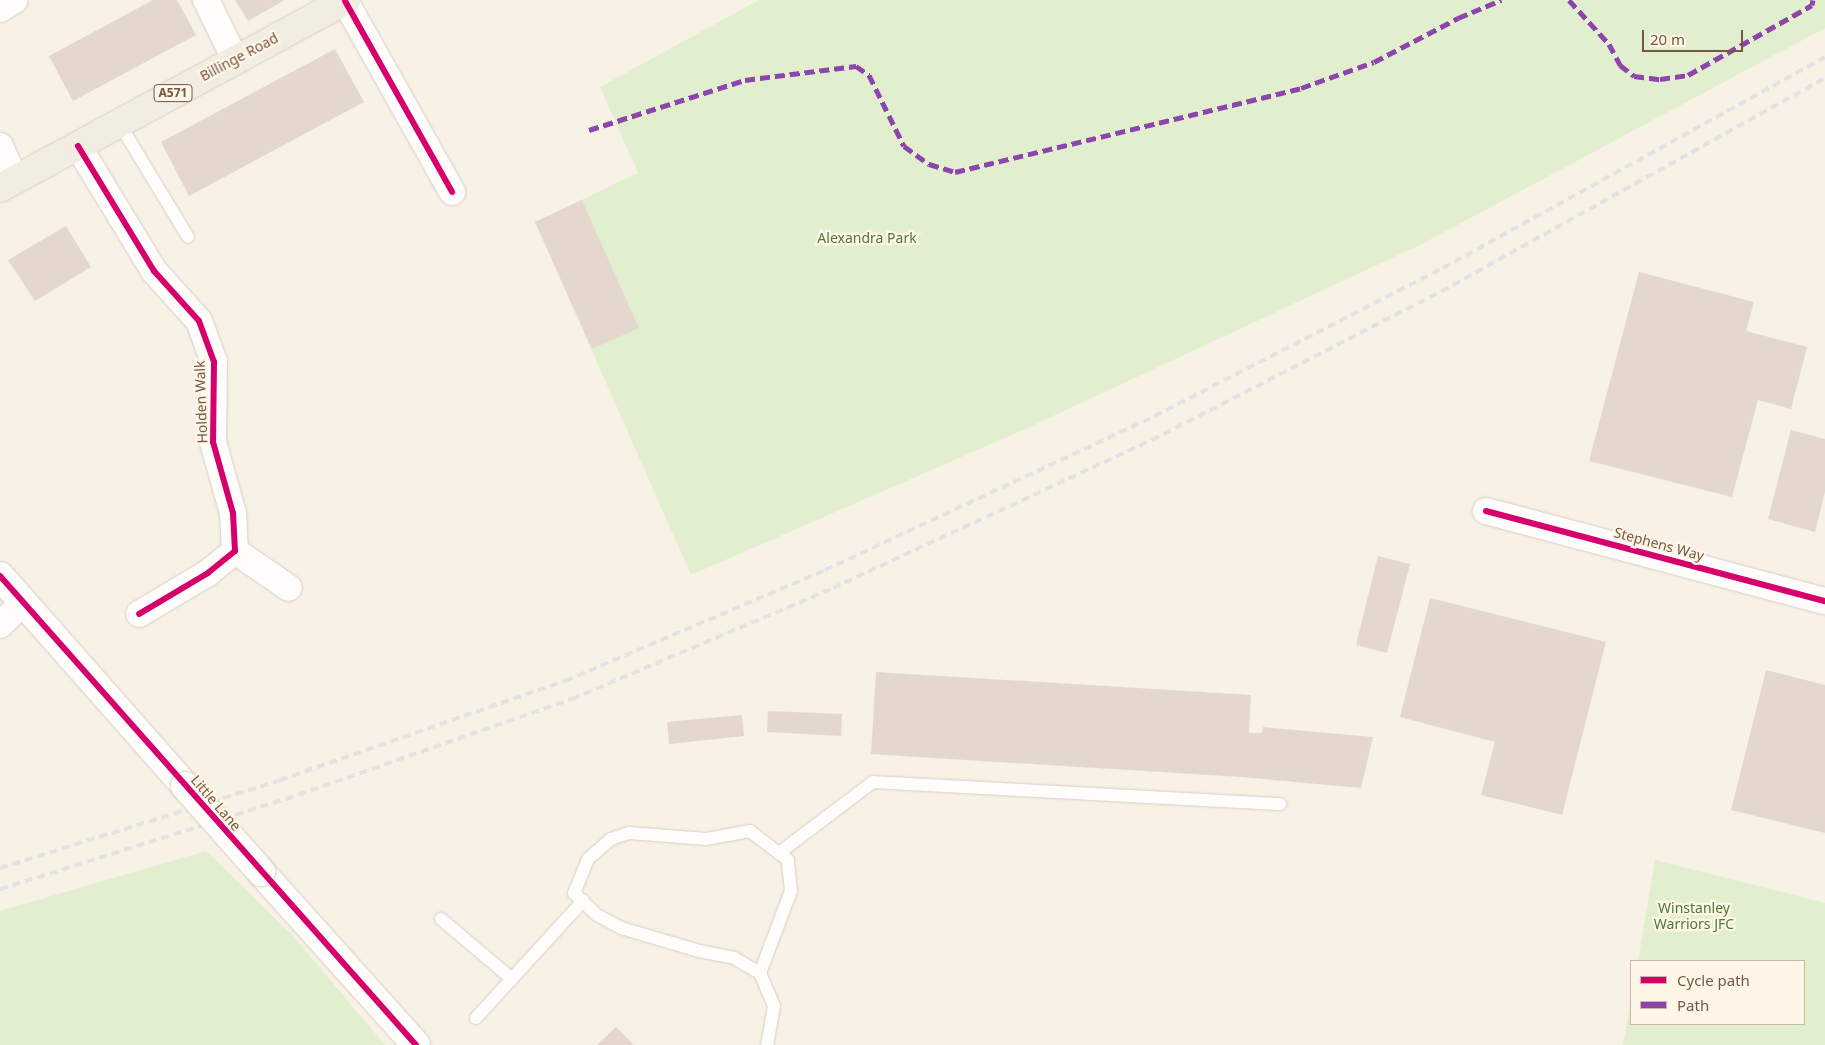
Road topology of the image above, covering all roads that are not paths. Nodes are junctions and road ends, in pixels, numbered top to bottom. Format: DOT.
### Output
graph roads {
  1 [pos="15,0"];
  2 [pos="206,0"];
  3 [pos="346,0"];
  4 [pos="0,9"];
  5 [pos="235,59"];
  6 [pos="119,123"];
  7 [pos="0,146"];
  8 [pos="78,146"];
  9 [pos="7,183"];
  10 [pos="452,192"];
  11 [pos="188,237"];
  12 [pos="1486,511"];
  13 [pos="235,551"];
  14 [pos="0,576"];
  15 [pos="289,588"];
  16 [pos="1825,601"];
  17 [pos="23,603"];
  18 [pos="140,614"];
  19 [pos="0,626"];
  20 [pos="1280,804"];
  21 [pos="779,853"];
  22 [pos="583,901"];
  23 [pos="441,920"];
  24 [pos="760,973"];
  25 [pos="512,979"];
  26 [pos="476,1018"];
  27 [pos="416,1045"];
  28 [pos="767,1045"];
  1 -- 4 [label="street"];
  2 -- 5 [label="street"];
  3 -- 5 [label="main road, Billinge Road / A571"];
  3 -- 10 [label="street"];
  5 -- 6 [label="main road, Billinge Road / A571"];
  6 -- 8 [label="main road, Billinge Road / A571"];
  6 -- 11 [label="lane"];
  7 -- 9 [label="street"];
  8 -- 9 [label="main road, Billinge Road / A571"];
  8 -- 13 [label="street, Holden Walk"];
  12 -- 16 [label="street, Stephens Way"];
  13 -- 15 [label="street"];
  13 -- 18 [label="street"];
  14 -- 17 [label="street, Little Lane"];
  17 -- 19 [label="street"];
  17 -- 27 [label="street, Little Lane, bridge"];
  20 -- 21 [label="lane"];
  21 -- 22 [label="lane"];
  21 -- 24 [label="lane"];
  22 -- 24 [label="lane"];
  22 -- 25 [label="lane"];
  23 -- 25 [label="lane"];
  24 -- 28 [label="lane"];
  25 -- 26 [label="lane"];
}
